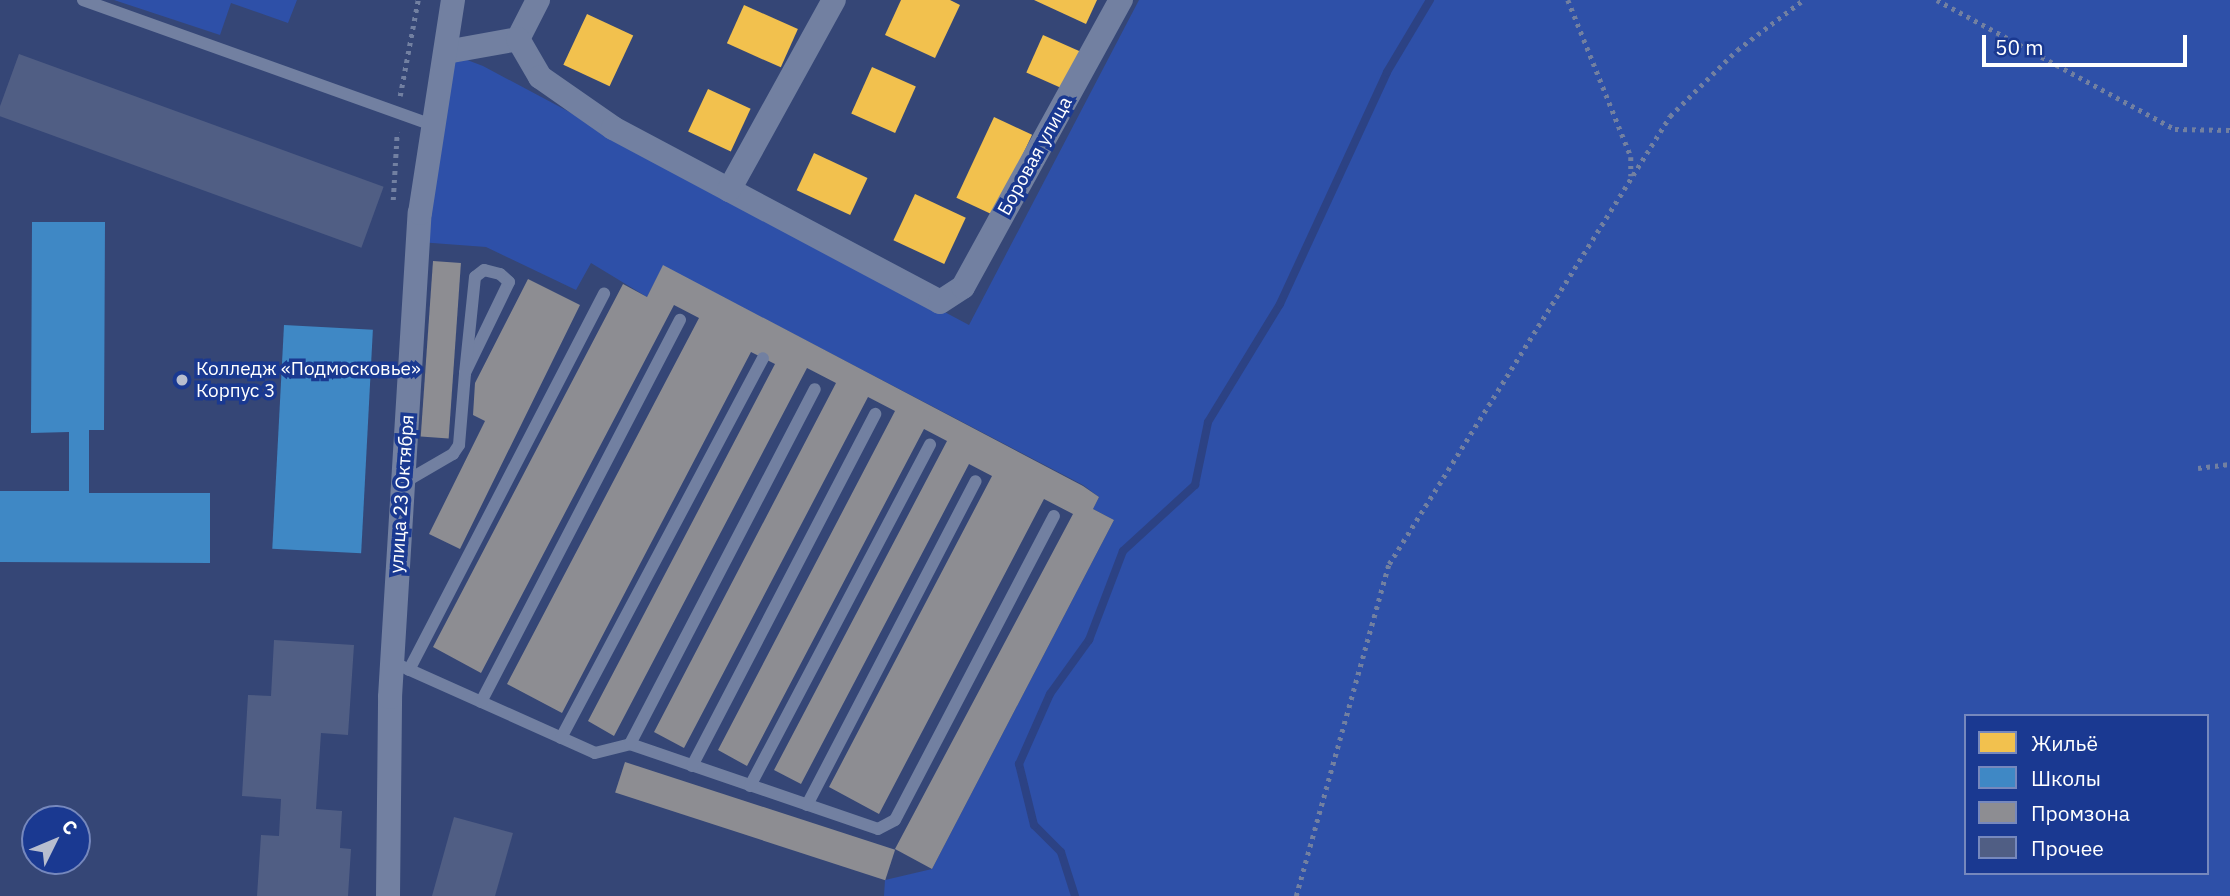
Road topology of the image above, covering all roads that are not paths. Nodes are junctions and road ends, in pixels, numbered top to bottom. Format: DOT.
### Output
graph roads {
  1 [pos="83,0"];
  2 [pos="453,0"];
  3 [pos="538,0"];
  4 [pos="834,0"];
  5 [pos="1121,0"];
  6 [pos="518,39"];
  7 [pos="446,52"];
  8 [pos="433,125"];
  9 [pos="729,190"];
  10 [pos="604,294"];
  11 [pos="680,320"];
  12 [pos="763,358"];
  13 [pos="465,373"];
  14 [pos="815,389"];
  15 [pos="875,414"];
  16 [pos="930,445"];
  17 [pos="976,481"];
  18 [pos="403,484"];
  19 [pos="1054,516"];
  20 [pos="400,666"];
  21 [pos="481,702"];
  22 [pos="561,738"];
  23 [pos="630,744"];
  24 [pos="692,766"];
  25 [pos="750,786"];
  26 [pos="807,805"];
  27 [pos="388,896"];
  1 -- 8 [label="lane"];
  2 -- 7 [label="street, улица 23 Октября"];
  3 -- 6 [label="street"];
  4 -- 9 [label="street"];
  5 -- 9 [label="street, Боровая улица"];
  6 -- 7 [label="street"];
  6 -- 9 [label="street"];
  7 -- 8 [label="street, улица 23 Октября"];
  8 -- 18 [label="street, улица 23 Октября"];
  10 -- 20 [label="lane"];
  11 -- 21 [label="lane"];
  12 -- 22 [label="lane"];
  13 -- 13 [label="lane"];
  13 -- 18 [label="lane"];
  14 -- 23 [label="lane"];
  15 -- 24 [label="lane"];
  16 -- 25 [label="lane"];
  17 -- 26 [label="lane"];
  18 -- 20 [label="street, улица 23 Октября"];
  19 -- 26 [label="lane"];
  20 -- 21 [label="lane"];
  20 -- 27 [label="street, улица 23 Октября"];
  21 -- 22 [label="lane"];
  22 -- 23 [label="lane"];
  23 -- 24 [label="lane"];
  24 -- 25 [label="lane"];
  25 -- 26 [label="lane"];
}
